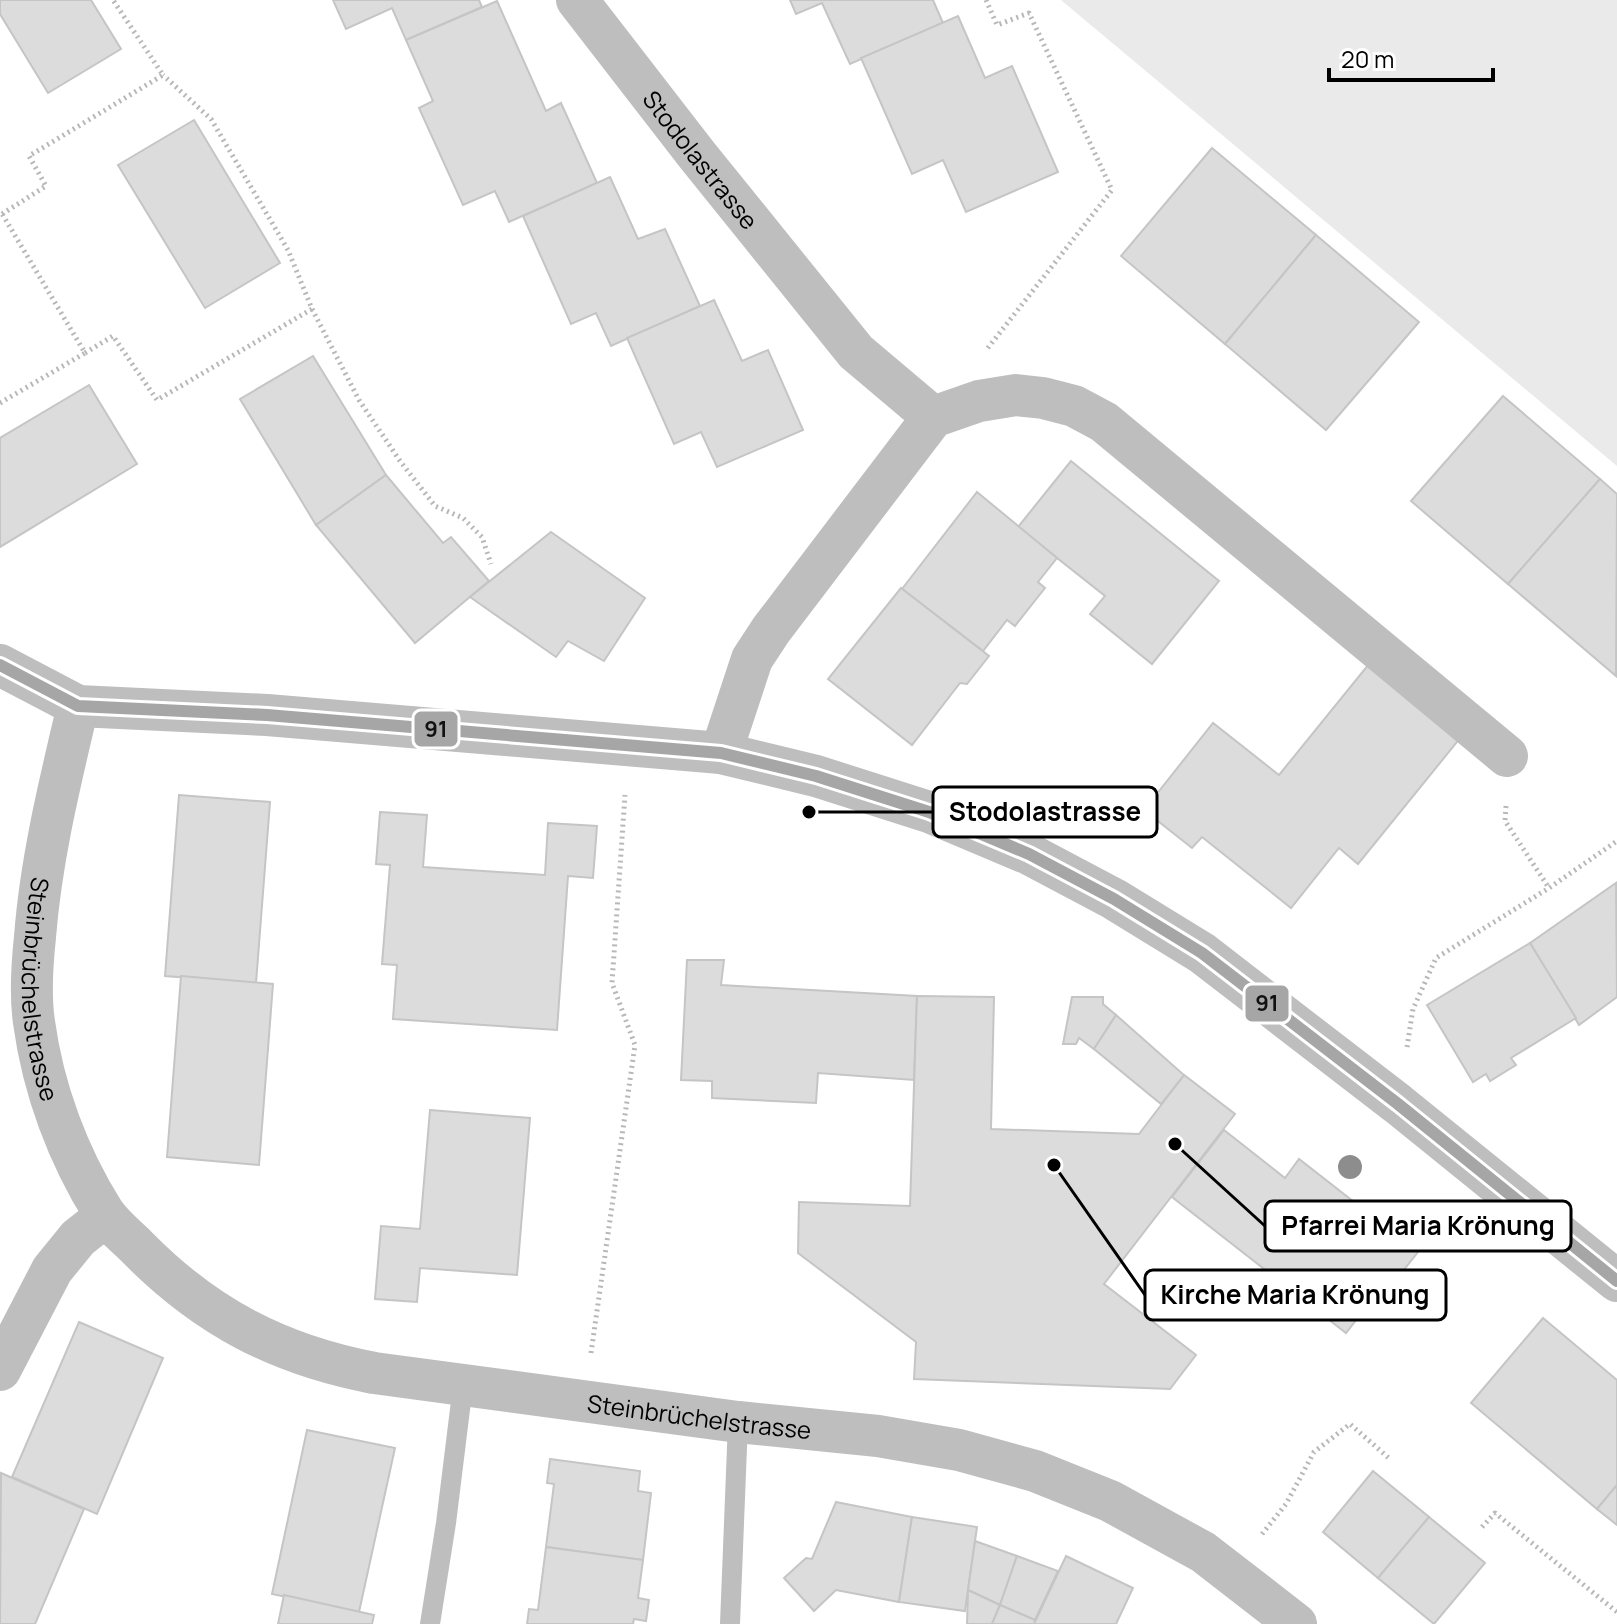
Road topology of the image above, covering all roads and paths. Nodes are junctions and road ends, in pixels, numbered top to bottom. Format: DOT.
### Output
graph roads {
  1 [pos="113,0"];
  2 [pos="577,0"];
  3 [pos="986,0"];
  4 [pos="163,75"];
  5 [pos="1,212"];
  6 [pos="312,309"];
  7 [pos="85,353"];
  8 [pos="980,357"];
  9 [pos="0,403"];
  10 [pos="933,417"];
  11 [pos="491,564"];
  12 [pos="0,665"];
  13 [pos="78,706"];
  14 [pos="628,744"];
  15 [pos="721,753"];
  16 [pos="1507,756"];
  17 [pos="1617,841"];
  18 [pos="1549,888"];
  19 [pos="1398,1104"];
  20 [pos="106,1216"];
  21 [pos="1617,1281"];
  22 [pos="0,1370"];
  23 [pos="463,1385"];
  24 [pos="584,1402"];
  25 [pos="738,1422"];
  26 [pos="1391,1460"];
  27 [pos="1482,1527"];
  28 [pos="1231,1572"];
  29 [pos="1617,1612"];
  30 [pos="430,1624"];
  31 [pos="730,1624"];
  32 [pos="1296,1624"];
  1 -- 4 [label="path"];
  2 -- 10 [label="street, Stodolastrasse"];
  3 -- 8 [label="path"];
  4 -- 5 [label="path"];
  4 -- 6 [label="path"];
  5 -- 7 [label="path"];
  6 -- 7 [label="path"];
  6 -- 11 [label="path"];
  7 -- 9 [label="path"];
  10 -- 15 [label="street"];
  10 -- 16 [label="street"];
  12 -- 13 [label="street"];
  13 -- 14 [label="street"];
  13 -- 20 [label="street, Steinbrüchelstrasse"];
  14 -- 15 [label="street"];
  14 -- 24 [label="path"];
  15 -- 19 [label="street"];
  16 -- 18 [label="path"];
  17 -- 18 [label="path"];
  18 -- 19 [label="path"];
  19 -- 21 [label="street"];
  20 -- 22 [label="street"];
  20 -- 23 [label="street, Steinbrüchelstrasse"];
  23 -- 24 [label="street, Steinbrüchelstrasse"];
  23 -- 30 [label="lane"];
  24 -- 25 [label="street, Steinbrüchelstrasse"];
  25 -- 28 [label="street, Steinbrüchelstrasse"];
  25 -- 31 [label="lane"];
  26 -- 28 [label="path"];
  27 -- 29 [label="path"];
  28 -- 32 [label="street, Steinbrüchelstrasse"];
}
